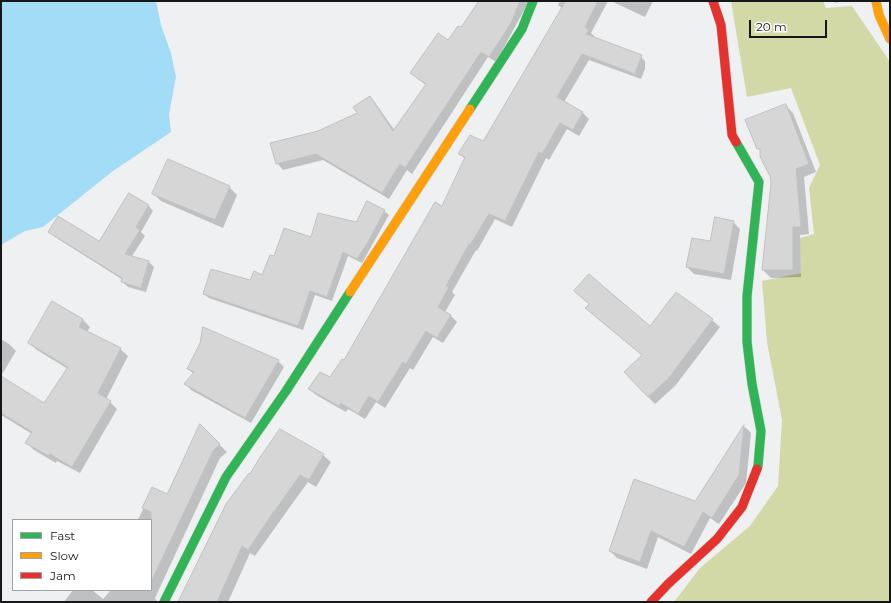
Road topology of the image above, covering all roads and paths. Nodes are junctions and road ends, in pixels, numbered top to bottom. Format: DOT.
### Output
graph roads {
  1 [pos="533,1"];
  2 [pos="713,1"];
  3 [pos="876,1"];
  4 [pos="890,39"];
  5 [pos="164,602"];
  6 [pos="651,602"];
  1 -- 5 [label="street"];
  2 -- 6 [label="street"];
  3 -- 4 [label="street"];
}
